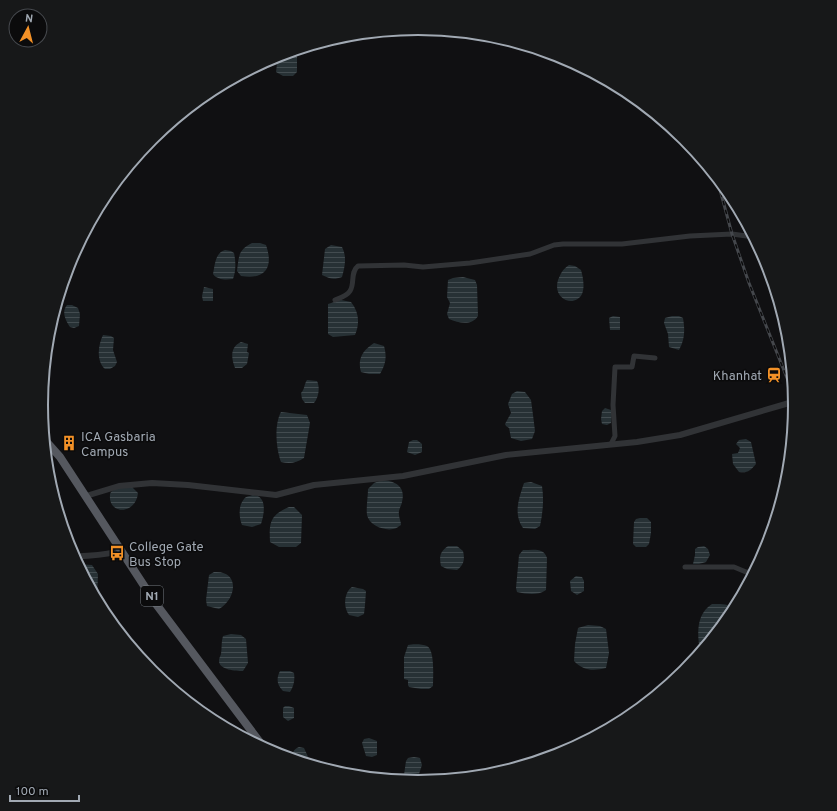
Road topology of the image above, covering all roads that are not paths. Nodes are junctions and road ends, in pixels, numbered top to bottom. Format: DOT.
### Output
graph roads {
  1 [pos="748,236"];
  2 [pos="335,300"];
  3 [pos="656,358"];
  4 [pos="789,403"];
  5 [pos="611,444"];
  6 [pos="50,446"];
  7 [pos="86,496"];
  8 [pos="122,550"];
  9 [pos="80,557"];
  10 [pos="685,567"];
  11 [pos="749,572"];
  12 [pos="258,739"];
  1 -- 2 [label="street"];
  3 -- 5 [label="street"];
  4 -- 5 [label="street"];
  5 -- 7 [label="street"];
  6 -- 7 [label="highway, N1"];
  7 -- 8 [label="highway, N1"];
  8 -- 9 [label="street"];
  8 -- 12 [label="highway, N1"];
  10 -- 11 [label="street"];
}
